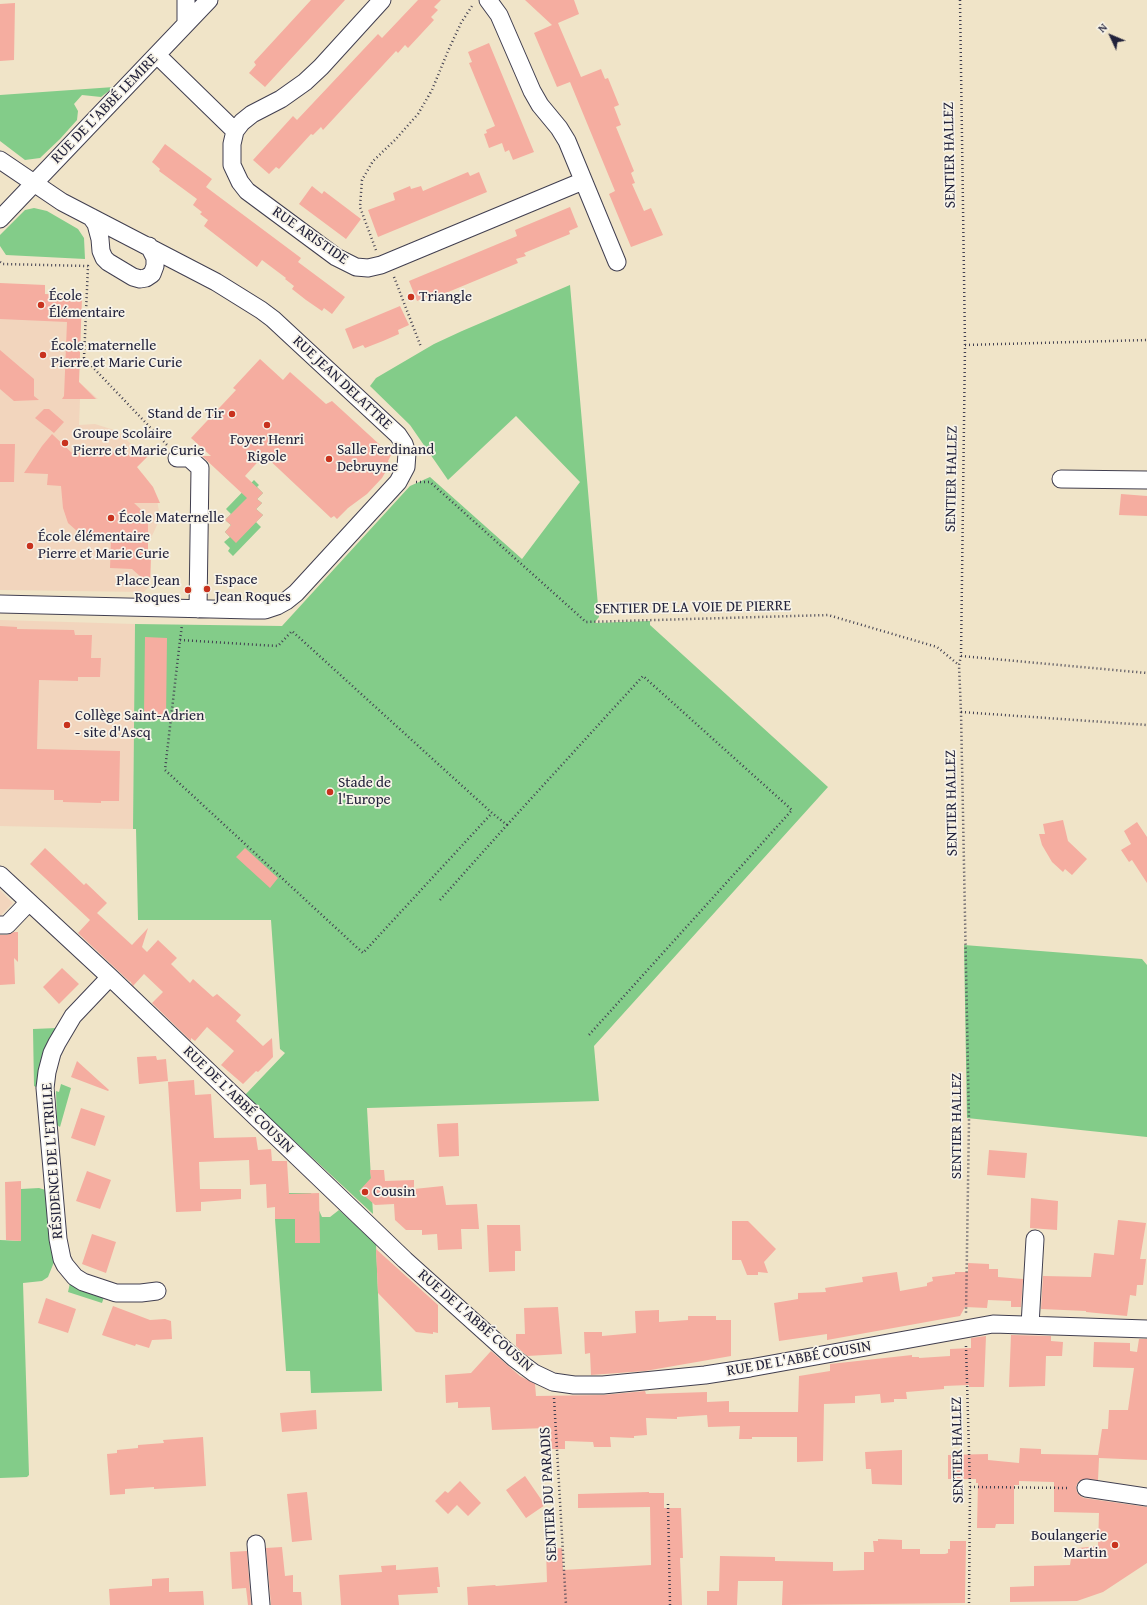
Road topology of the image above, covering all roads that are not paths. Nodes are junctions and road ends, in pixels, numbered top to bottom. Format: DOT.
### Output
graph roads {
  1 [pos="186,0"];
  2 [pos="209,0"];
  3 [pos="382,0"];
  4 [pos="488,0"];
  5 [pos="186,24"];
  6 [pos="157,54"];
  7 [pos="236,131"];
  8 [pos="0,160"];
  9 [pos="582,180"];
  10 [pos="33,184"];
  11 [pos="91,217"];
  12 [pos="0,218"];
  13 [pos="149,246"];
  14 [pos="617,262"];
  15 [pos="176,458"];
  16 [pos="1061,479"];
  17 [pos="1147,480"];
  18 [pos="0,604"];
  19 [pos="191,609"];
  20 [pos="0,875"];
  21 [pos="29,902"];
  22 [pos="0,925"];
  23 [pos="110,977"];
  24 [pos="1035,1239"];
  25 [pos="157,1291"];
  26 [pos="1030,1325"];
  27 [pos="1147,1329"];
  28 [pos="1086,1488"];
  29 [pos="1147,1497"];
  30 [pos="256,1544"];
  31 [pos="262,1605"];
  1 -- 5 [label="street"];
  2 -- 5 [label="street, RUE DE L'ABBÉ LEMIRE"];
  3 -- 7 [label="street"];
  4 -- 9 [label="street"];
  5 -- 6 [label="street, RUE DE L'ABBÉ LEMIRE"];
  6 -- 7 [label="street"];
  6 -- 10 [label="street, RUE DE L'ABBÉ LEMIRE"];
  7 -- 9 [label="street, RUE ARISTIDE"];
  8 -- 10 [label="street, RUE JEAN DELATTRE"];
  9 -- 14 [label="street"];
  10 -- 11 [label="street, RUE JEAN DELATTRE"];
  10 -- 12 [label="street, RUE DE L'ABBÉ LEMIRE"];
  11 -- 13 [label="street, RUE JEAN DELATTRE"];
  11 -- 13 [label="street"];
  13 -- 19 [label="street, RUE JEAN DELATTRE"];
  15 -- 19 [label="street"];
  16 -- 17 [label="street"];
  18 -- 19 [label="street, RUE JEAN DELATTRE"];
  20 -- 21 [label="street, RUE DE L'ABBÉ COUSIN"];
  21 -- 22 [label="street"];
  21 -- 23 [label="street, RUE DE L'ABBÉ COUSIN"];
  23 -- 25 [label="street, RÉSIDENCE DE L'ETRILLE"];
  23 -- 26 [label="street, RUE DE L'ABBÉ COUSIN"];
  24 -- 26 [label="street"];
  26 -- 27 [label="street, RUE DE L'ABBÉ COUSIN"];
  28 -- 29 [label="street"];
  30 -- 31 [label="street"];
}
